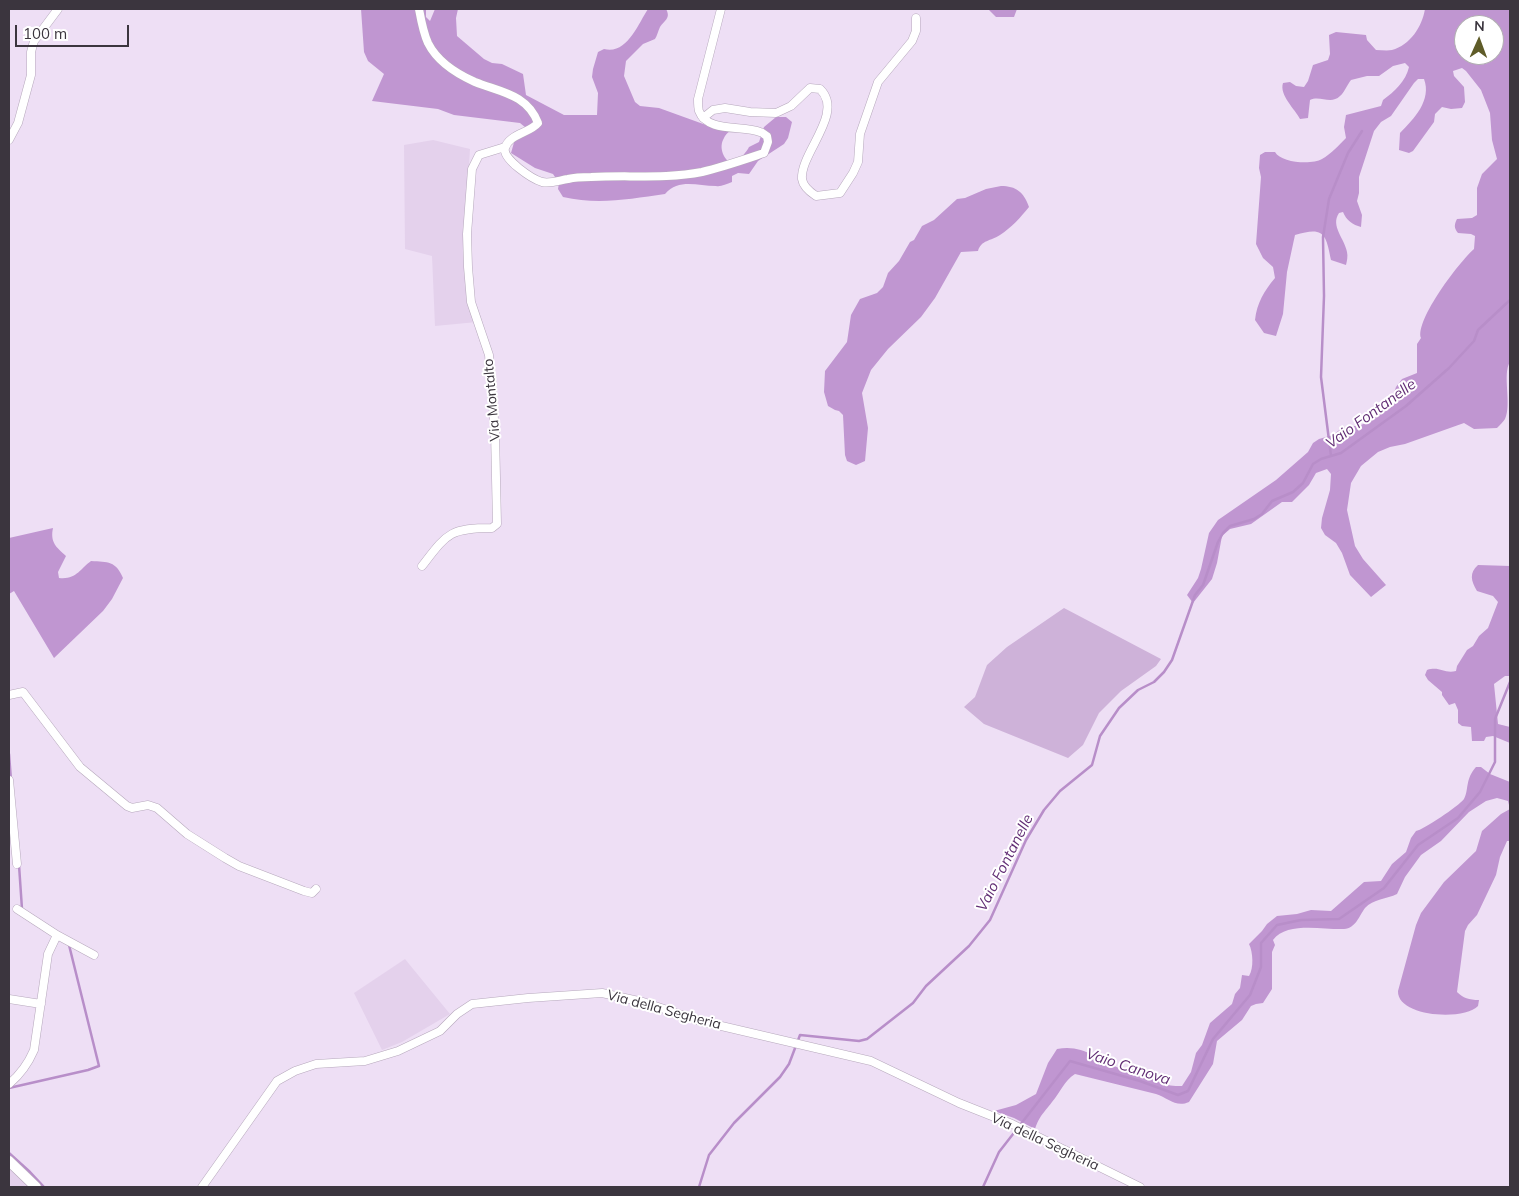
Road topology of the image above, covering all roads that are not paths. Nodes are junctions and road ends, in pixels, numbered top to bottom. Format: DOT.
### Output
graph roads {
  1 [pos="58,9"];
  2 [pos="419,9"];
  3 [pos="721,9"];
  4 [pos="916,18"];
  5 [pos="703,118"];
  6 [pos="9,140"];
  7 [pos="505,148"];
  8 [pos="422,566"];
  9 [pos="9,695"];
  10 [pos="9,780"];
  11 [pos="17,864"];
  12 [pos="316,889"];
  13 [pos="17,909"];
  14 [pos="57,935"];
  15 [pos="94,955"];
  16 [pos="9,999"];
  17 [pos="41,1004"];
  18 [pos="9,1084"];
  19 [pos="9,1162"];
  20 [pos="36,1187"];
  21 [pos="202,1187"];
  22 [pos="1140,1187"];
  1 -- 6 [label="street"];
  2 -- 7 [label="street, Via Montalto"];
  3 -- 5 [label="street"];
  4 -- 5 [label="street"];
  5 -- 7 [label="street"];
  7 -- 8 [label="street, Via Montalto"];
  9 -- 12 [label="street"];
  10 -- 11 [label="street"];
  13 -- 14 [label="street"];
  14 -- 15 [label="street"];
  14 -- 17 [label="street"];
  16 -- 17 [label="street"];
  17 -- 18 [label="street"];
  19 -- 20 [label="street"];
  21 -- 22 [label="street, Via della Segheria"];
}
